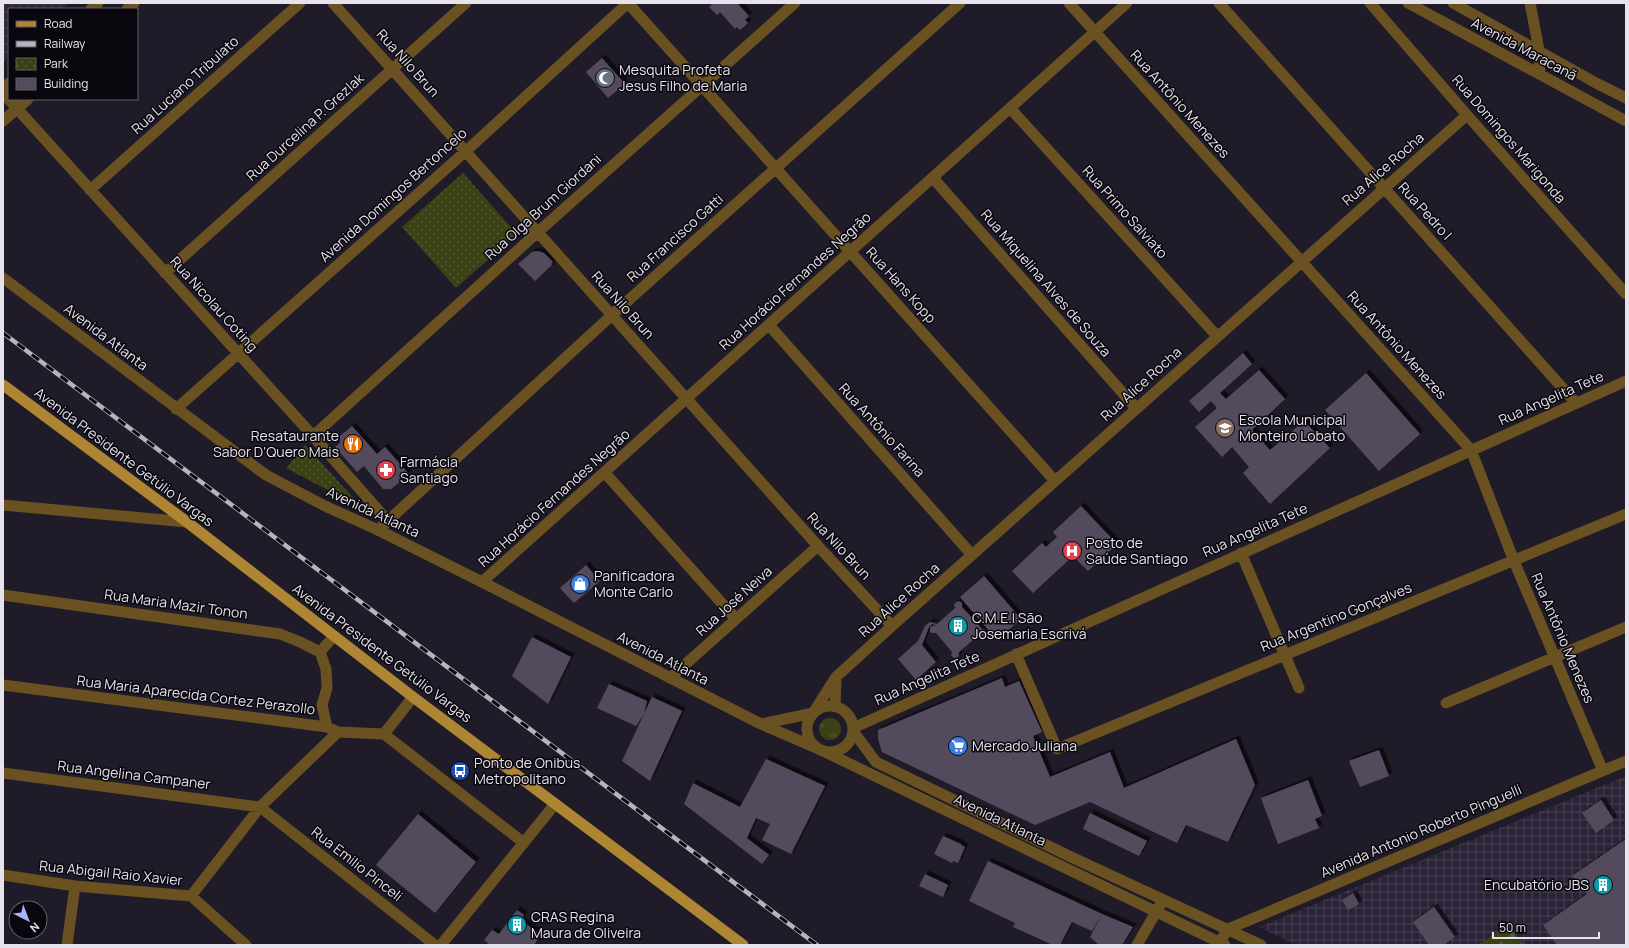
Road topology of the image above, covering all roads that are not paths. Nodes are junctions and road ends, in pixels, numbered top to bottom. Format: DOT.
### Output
graph roads {
  1 [pos="300,3"];
  2 [pos="333,3"];
  3 [pos="466,3"];
  4 [pos="628,3"];
  5 [pos="795,3"];
  6 [pos="960,3"];
  7 [pos="1069,3"];
  8 [pos="1127,3"];
  9 [pos="1219,3"];
  10 [pos="1370,3"];
  11 [pos="1408,3"];
  12 [pos="1453,3"];
  13 [pos="1530,3"];
  14 [pos="1095,32"];
  15 [pos="1539,50"];
  16 [pos="393,69"];
  17 [pos="1540,74"];
  18 [pos="702,86"];
  19 [pos="1626,98"];
  20 [pos="9,100"];
  21 [pos="27,100"];
  22 [pos="1010,108"];
  23 [pos="17,109"];
  24 [pos="1467,115"];
  25 [pos="3,121"];
  26 [pos="1626,122"];
  27 [pos="466,151"];
  28 [pos="776,168"];
  29 [pos="933,178"];
  30 [pos="1384,188"];
  31 [pos="90,190"];
  32 [pos="538,232"];
  33 [pos="850,250"];
  34 [pos="1301,261"];
  35 [pos="165,273"];
  36 [pos="3,278"];
  37 [pos="1626,294"];
  38 [pos="612,315"];
  39 [pos="769,325"];
  40 [pos="1217,336"];
  41 [pos="238,354"];
  42 [pos="1626,381"];
  43 [pos="3,385"];
  44 [pos="687,399"];
  45 [pos="1576,403"];
  46 [pos="176,408"];
  47 [pos="1136,408"];
  48 [pos="313,436"];
  49 [pos="1471,450"];
  50 [pos="605,473"];
  51 [pos="1055,481"];
  52 [pos="3,505"];
  53 [pos="1626,514"];
  54 [pos="387,520"];
  55 [pos="187,522"];
  56 [pos="378,530"];
  57 [pos="818,546"];
  58 [pos="1241,553"];
  59 [pos="972,555"];
  60 [pos="1514,561"];
  61 [pos="482,582"];
  62 [pos="3,595"];
  63 [pos="736,619"];
  64 [pos="892,626"];
  65 [pos="1626,627"];
  66 [pos="334,636"];
  67 [pos="320,652"];
  68 [pos="1016,654"];
  69 [pos="1285,654"];
  70 [pos="1554,657"];
  71 [pos="836,677"];
  72 [pos="670,678"];
  73 [pos="3,685"];
  74 [pos="1300,688"];
  75 [pos="413,698"];
  76 [pos="1446,703"];
  77 [pos="835,706"];
  78 [pos="813,713"];
  79 [pos="761,724"];
  80 [pos="327,727"];
  81 [pos="853,729"];
  82 [pos="338,732"];
  83 [pos="384,734"];
  84 [pos="821,750"];
  85 [pos="1626,761"];
  86 [pos="1603,771"];
  87 [pos="3,774"];
  88 [pos="555,804"];
  89 [pos="260,807"];
  90 [pos="524,843"];
  91 [pos="1071,857"];
  92 [pos="1065,869"];
  93 [pos="3,875"];
  94 [pos="75,886"];
  95 [pos="191,896"];
  96 [pos="1163,900"];
  97 [pos="1156,911"];
  98 [pos="1228,929"];
  99 [pos="1222,944"];
  100 [pos="68,945"];
  101 [pos="246,945"];
  102 [pos="435,945"];
  103 [pos="441,945"];
  104 [pos="743,945"];
  105 [pos="1137,945"];
  106 [pos="1261,945"];
  1 -- 31 [label="street, Rua Luciano Tribulato"];
  2 -- 16 [label="street, Rua Nilo Brun"];
  3 -- 16 [label="street, Rua Durcelina P. Grezlak"];
  4 -- 18 [label="street, Rua Hans Kopp"];
  4 -- 27 [label="street, Avenida Domingos Bertoncelo"];
  5 -- 18 [label="street, Rua Olga Brum Giordani"];
  6 -- 28 [label="street, Rua Francisco Gatti"];
  7 -- 14 [label="street, Rua Antônio Menezes"];
  8 -- 14 [label="street, Rua Horácio Fernandes Negrão"];
  9 -- 30 [label="street, Rua Pedro I"];
  10 -- 24 [label="street, Rua Domingos Marigonda"];
  11 -- 17 [label="street, Avenida Maracanã"];
  12 -- 15 [label="street, Avenida Maracanã"];
  13 -- 15 [label="street"];
  14 -- 22 [label="street, Rua Horácio Fernandes Negrão"];
  14 -- 34 [label="street, Rua Antônio Menezes"];
  15 -- 17 [label="street"];
  15 -- 19 [label="street, Avenida Maracanã"];
  16 -- 27 [label="street, Rua Nilo Brun"];
  16 -- 35 [label="street, Rua Durcelina P. Grezlak"];
  17 -- 26 [label="street, Avenida Maracanã"];
  18 -- 28 [label="street, Rua Hans Kopp"];
  18 -- 32 [label="street, Rua Olga Brum Giordani"];
  20 -- 23 [label="street, Rua Nicolau Coting"];
  21 -- 23 [label="street"];
  22 -- 29 [label="street, Rua Horácio Fernandes Negrão"];
  22 -- 40 [label="street, Rua Primo Salviato"];
  23 -- 25 [label="street"];
  23 -- 31 [label="street, Rua Nicolau Coting"];
  24 -- 30 [label="street, Rua Alice Rocha"];
  24 -- 37 [label="street, Rua Domingos Marigonda"];
  27 -- 32 [label="street, Rua Nilo Brun"];
  27 -- 41 [label="street, Avenida Domingos Bertoncelo"];
  28 -- 33 [label="street, Rua Hans Kopp"];
  28 -- 38 [label="street, Rua Francisco Gatti"];
  29 -- 33 [label="street, Rua Horácio Fernandes Negrão"];
  29 -- 47 [label="street, Rua Miquelina Alves de Souza"];
  30 -- 34 [label="street, Rua Alice Rocha"];
  30 -- 45 [label="street, Rua Pedro I"];
  31 -- 35 [label="street, Rua Nicolau Coting"];
  32 -- 38 [label="street, Rua Nilo Brun"];
  32 -- 48 [label="street, Rua Olga Brum Giordani"];
  33 -- 39 [label="street, Rua Horácio Fernandes Negrão"];
  33 -- 51 [label="street, Rua Hans Kopp"];
  34 -- 40 [label="street, Rua Alice Rocha"];
  34 -- 49 [label="street, Rua Antônio Menezes"];
  35 -- 41 [label="street, Rua Nicolau Coting"];
  36 -- 46 [label="street, Avenida Atlanta"];
  38 -- 44 [label="street, Rua Nilo Brun"];
  38 -- 54 [label="street, Rua Francisco Gatti"];
  39 -- 44 [label="street, Rua Horácio Fernandes Negrão"];
  39 -- 59 [label="street, Rua Antônio Farina"];
  40 -- 47 [label="street, Rua Alice Rocha"];
  41 -- 46 [label="street, Avenida Domingos Bertoncelo"];
  41 -- 48 [label="street, Rua Nicolau Coting"];
  42 -- 45 [label="street, Rua Angelita Tete"];
  43 -- 55 [label="main road, Avenida Presidente Getúlio Vargas"];
  44 -- 50 [label="street, Rua Horácio Fernandes Negrão"];
  44 -- 57 [label="street, Rua Nilo Brun"];
  45 -- 49 [label="street, Rua Angelita Tete"];
  46 -- 56 [label="street, Avenida Atlanta"];
  47 -- 51 [label="street, Rua Alice Rocha"];
  48 -- 54 [label="street, Rua Nicolau Coting"];
  49 -- 58 [label="street, Rua Angelita Tete"];
  49 -- 60 [label="street, Rua Antônio Menezes"];
  50 -- 61 [label="street, Rua Horácio Fernandes Negrão"];
  50 -- 63 [label="street"];
  51 -- 59 [label="street, Rua Alice Rocha"];
  52 -- 55 [label="street"];
  53 -- 60 [label="street, Rua Argentino Gonçalves"];
  54 -- 56 [label="street, Rua Francisco Gatti"];
  55 -- 66 [label="main road, Avenida Presidente Getúlio Vargas"];
  56 -- 61 [label="street, Avenida Atlanta"];
  57 -- 63 [label="street, Rua José Neiva"];
  57 -- 64 [label="street, Rua Nilo Brun"];
  58 -- 68 [label="street, Rua Angelita Tete"];
  58 -- 69 [label="street"];
  59 -- 64 [label="street, Rua Alice Rocha"];
  60 -- 69 [label="street, Rua Argentino Gonçalves"];
  60 -- 70 [label="street, Rua Antônio Menezes"];
  61 -- 72 [label="street, Avenida Atlanta"];
  62 -- 67 [label="street, Rua Maria Mazir Tonon"];
  63 -- 72 [label="street, Rua José Neiva"];
  64 -- 71 [label="street, Rua Alice Rocha"];
  65 -- 70 [label="street"];
  66 -- 67 [label="street"];
  66 -- 75 [label="main road, Avenida Presidente Getúlio Vargas"];
  67 -- 80 [label="street"];
  68 -- 69 [label="street, Rua Argentino Gonçalves"];
  68 -- 81 [label="street, Rua Angelita Tete"];
  69 -- 74 [label="street"];
  70 -- 76 [label="street"];
  70 -- 86 [label="street, Rua Antônio Menezes"];
  71 -- 77 [label="street"];
  71 -- 78 [label="street, Rua Alice Rocha"];
  72 -- 79 [label="street, Avenida Atlanta"];
  73 -- 80 [label="street, Rua Maria Aparecida Cortez Perazollo"];
  75 -- 83 [label="street"];
  75 -- 88 [label="main road, Avenida Presidente Getúlio Vargas"];
  77 -- 78 [label="street"];
  77 -- 81 [label="street"];
  78 -- 79 [label="street"];
  78 -- 84 [label="street"];
  79 -- 84 [label="street, Avenida Atlanta"];
  80 -- 82 [label="street, Rua Maria Aparecida Cortez Perazollo"];
  81 -- 84 [label="street"];
  81 -- 91 [label="street, Avenida Atlanta"];
  82 -- 83 [label="street, Rua Maria Aparecida Cortez Perazollo"];
  82 -- 89 [label="street"];
  83 -- 90 [label="street"];
  84 -- 92 [label="street, Avenida Atlanta"];
  85 -- 86 [label="street, Avenida Antonio Roberto Pinguelli"];
  86 -- 98 [label="street, Avenida Antonio Roberto Pinguelli"];
  87 -- 89 [label="street, Rua Angelina Campaner"];
  88 -- 90 [label="street"];
  88 -- 104 [label="main road, Avenida Presidente Getúlio Vargas"];
  89 -- 95 [label="street"];
  89 -- 102 [label="street, Rua Emilio Pinceli"];
  90 -- 103 [label="street"];
  91 -- 92 [label="street"];
  91 -- 96 [label="street, Avenida Atlanta"];
  92 -- 97 [label="street, Avenida Atlanta"];
  93 -- 94 [label="street, Rua Abigail Raio Xavier"];
  94 -- 95 [label="street, Rua Abigail Raio Xavier"];
  94 -- 100 [label="street"];
  95 -- 101 [label="street, Rua Abigail Raio Xavier"];
  96 -- 97 [label="street"];
  96 -- 98 [label="street, Avenida Atlanta"];
  97 -- 99 [label="street, Avenida Atlanta"];
  97 -- 105 [label="street"];
  98 -- 99 [label="street"];
  98 -- 106 [label="street, Avenida Atlanta"];
}
